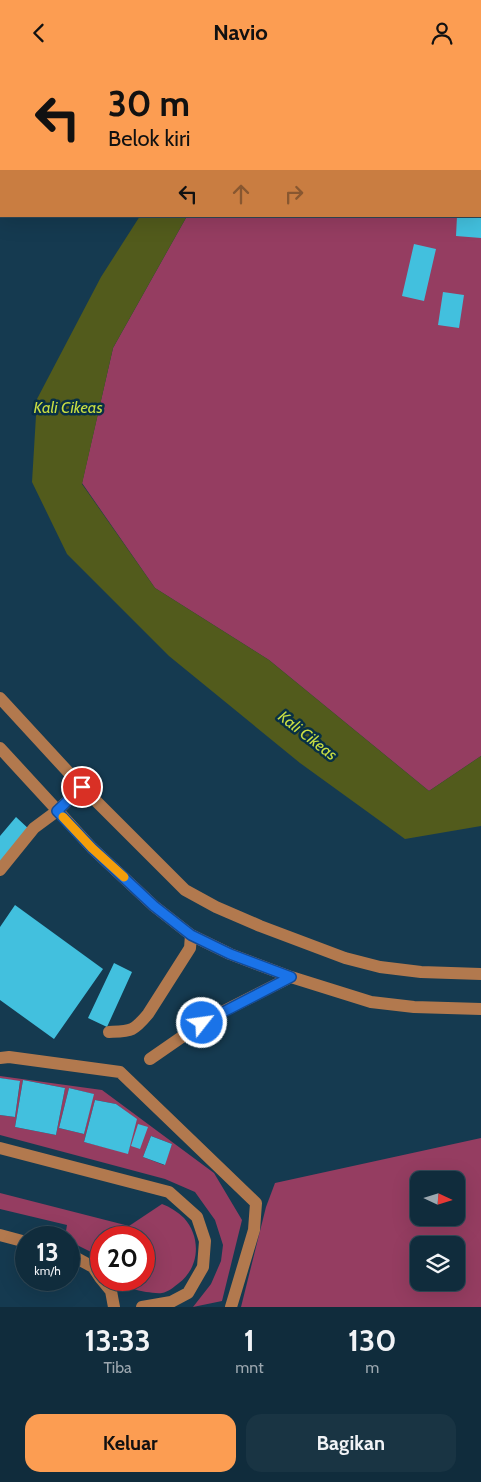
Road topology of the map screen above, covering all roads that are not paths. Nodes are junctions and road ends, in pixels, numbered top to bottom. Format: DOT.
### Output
graph roads {
  1 [pos="0,698"];
  2 [pos="0,749"];
  3 [pos="82,787"];
  4 [pos="57,811"];
  5 [pos="0,870"];
  6 [pos="191,935"];
  7 [pos="481,974"];
  8 [pos="291,977"];
  9 [pos="481,1009"];
  10 [pos="109,1032"];
  11 [pos="0,1058"];
  12 [pos="150,1059"];
  13 [pos="0,1148"];
  14 [pos="0,1235"];
  15 [pos="15,1239"];
  16 [pos="111,1291"];
  17 [pos="114,1307"];
  18 [pos="142,1307"];
  19 [pos="231,1307"];
  1 -- 3 [label="street"];
  2 -- 4 [label="street"];
  3 -- 4 [label="street"];
  3 -- 7 [label="street"];
  4 -- 5 [label="street"];
  4 -- 6 [label="street"];
  6 -- 8 [label="street"];
  6 -- 10 [label="street"];
  8 -- 9 [label="street"];
  8 -- 12 [label="street"];
  11 -- 19 [label="street"];
  13 -- 18 [label="street"];
  14 -- 15 [label="street"];
  16 -- 17 [label="street"];
}
